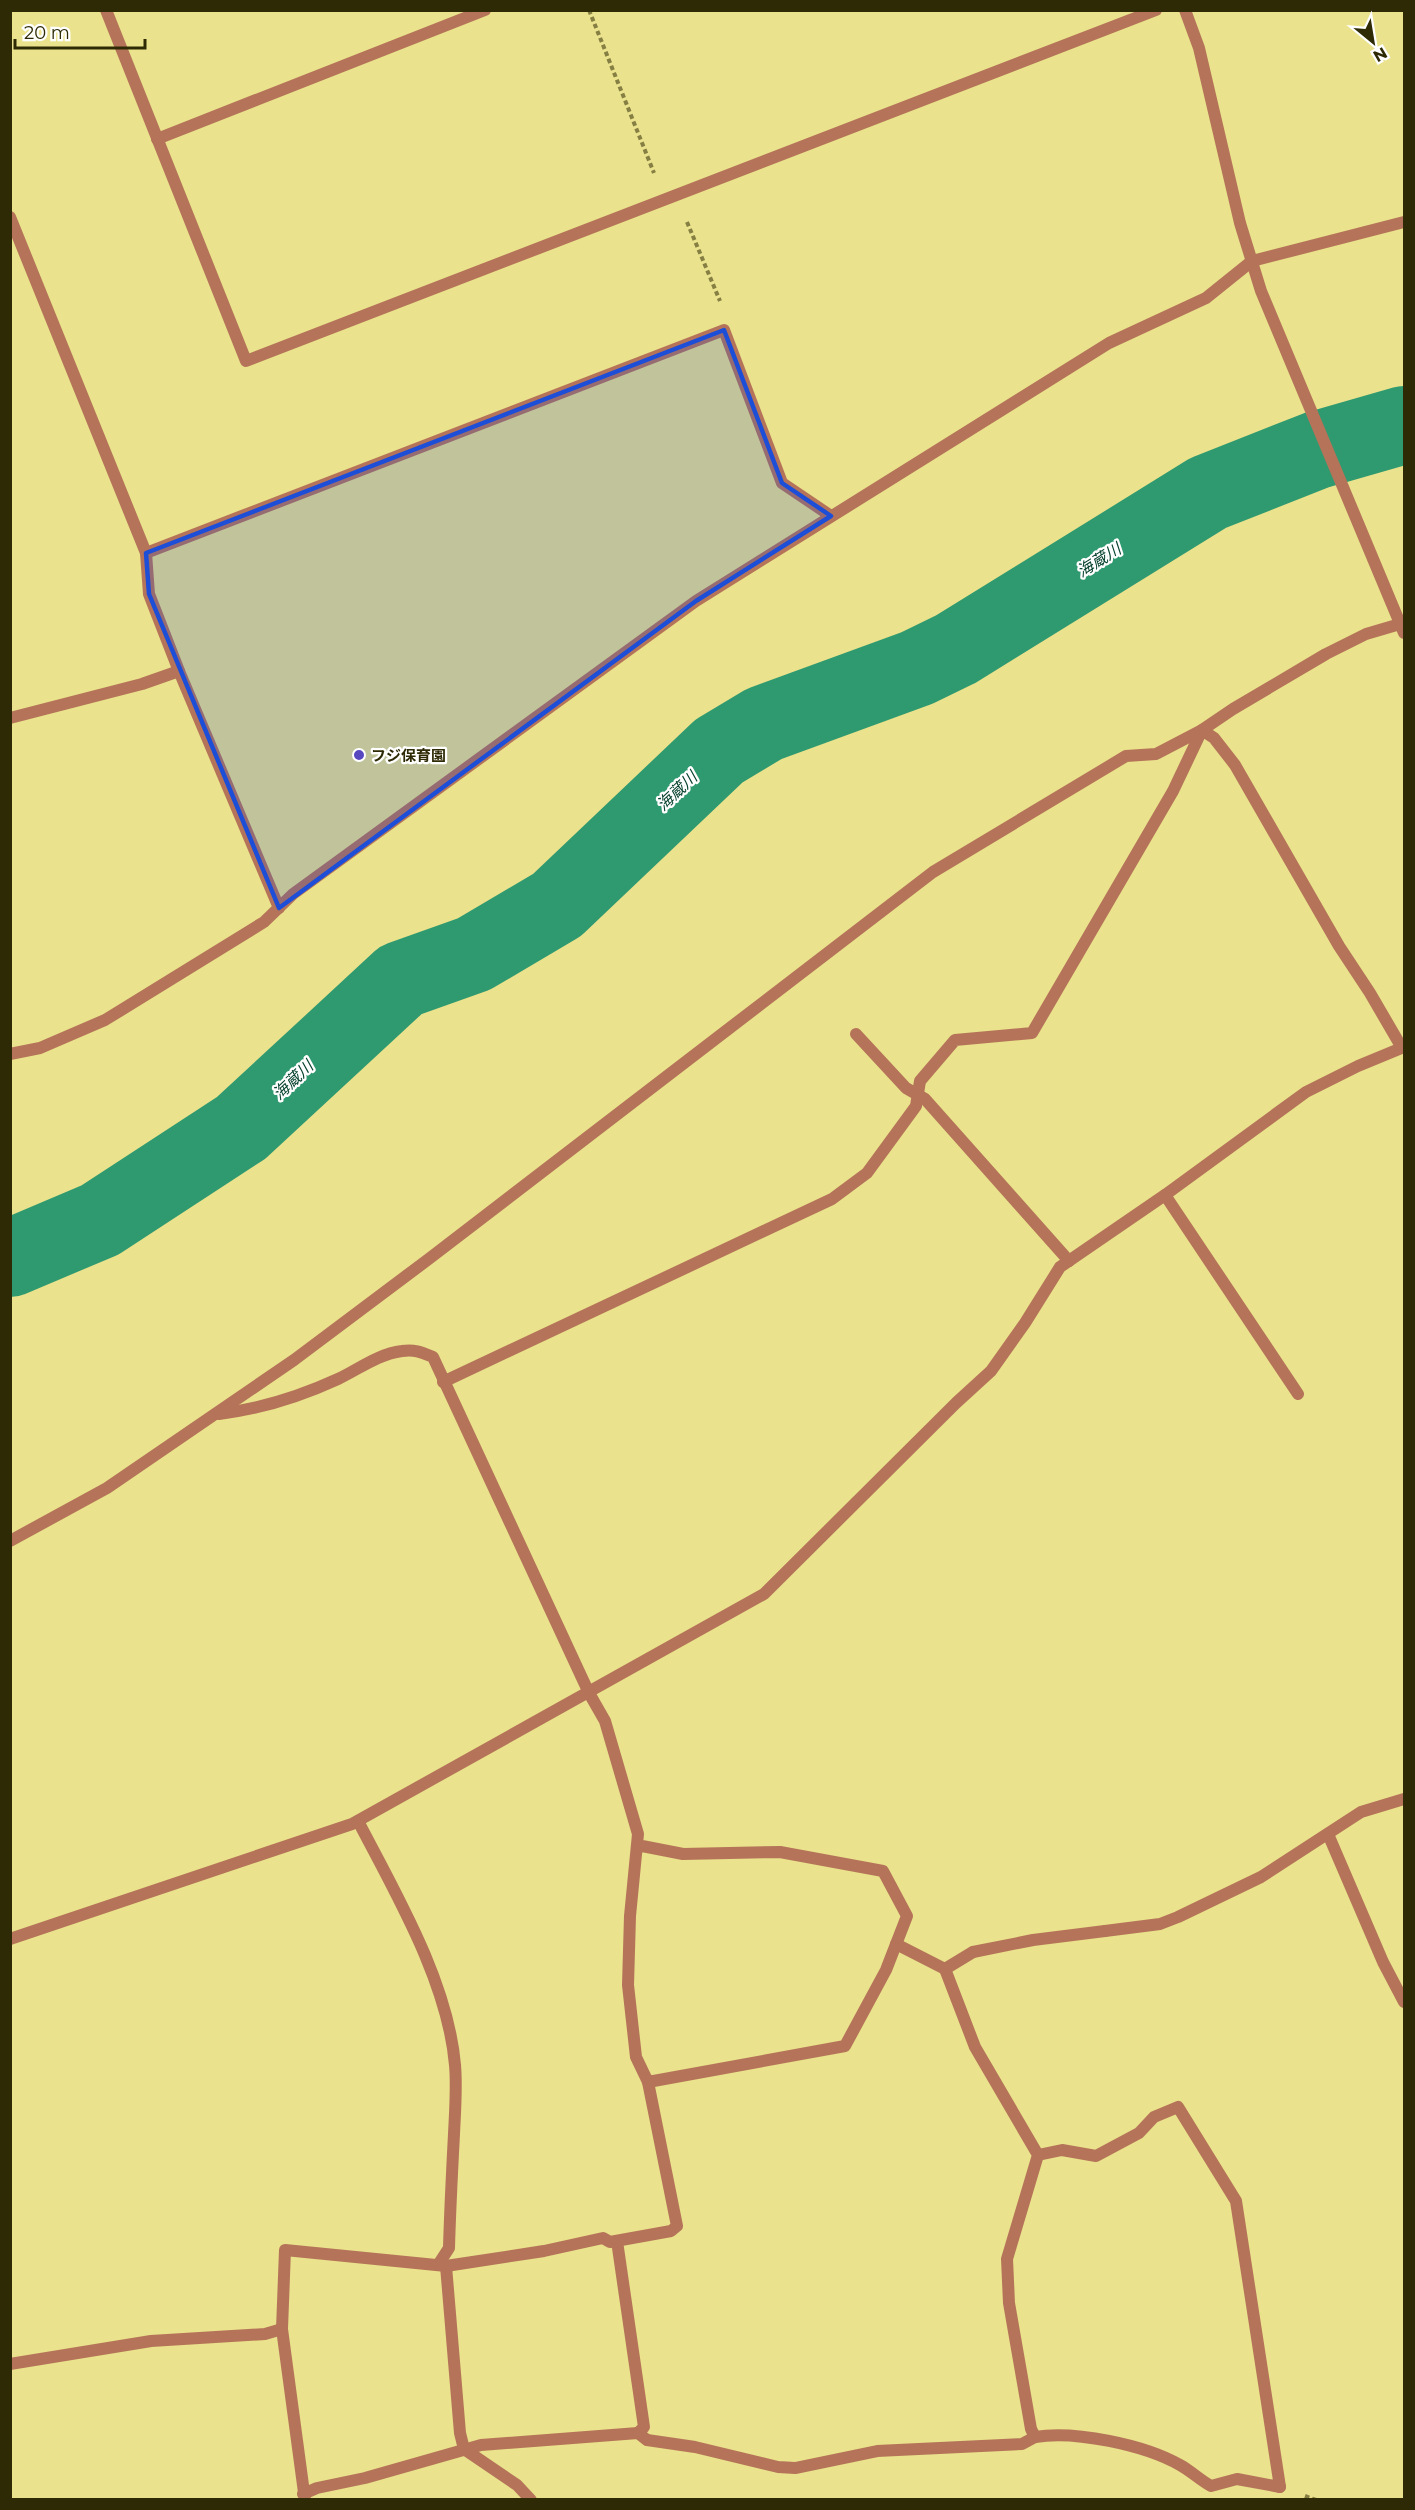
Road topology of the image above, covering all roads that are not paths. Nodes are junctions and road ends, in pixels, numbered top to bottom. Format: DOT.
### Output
graph roads {
  1 [pos="106,10"];
  2 [pos="485,10"];
  3 [pos="1156,10"];
  4 [pos="1185,10"];
  5 [pos="157,139"];
  6 [pos="10,217"];
  7 [pos="1404,222"];
  8 [pos="1252,261"];
  9 [pos="831,516"];
  10 [pos="147,553"];
  11 [pos="1400,624"];
  12 [pos="179,671"];
  13 [pos="10,718"];
  14 [pos="1202,730"];
  15 [pos="279,908"];
  16 [pos="856,1034"];
  17 [pos="1403,1047"];
  18 [pos="10,1054"];
  19 [pos="917,1094"];
  20 [pos="1166,1195"];
  21 [pos="1070,1261"];
  22 [pos="443,1382"];
  23 [pos="1298,1394"];
  24 [pos="217,1414"];
  25 [pos="10,1541"];
  26 [pos="589,1693"];
  27 [pos="1404,1799"];
  28 [pos="358,1821"];
  29 [pos="1328,1834"];
  30 [pos="637,1845"];
  31 [pos="10,1939"];
  32 [pos="896,1944"];
  33 [pos="945,1969"];
  34 [pos="1404,2002"];
  35 [pos="648,2082"];
  36 [pos="1038,2155"];
  37 [pos="617,2241"];
  38 [pos="442,2265"];
  39 [pos="282,2329"];
  40 [pos="10,2364"];
  41 [pos="642,2436"];
  42 [pos="1035,2437"];
  43 [pos="464,2449"];
  44 [pos="304,2497"];
  45 [pos="531,2499"];
  1 -- 5 [label="street"];
  2 -- 5 [label="street"];
  3 -- 5 [label="street"];
  4 -- 8 [label="street"];
  6 -- 10 [label="street"];
  7 -- 8 [label="street"];
  8 -- 9 [label="street"];
  8 -- 11 [label="street"];
  9 -- 10 [label="street"];
  9 -- 15 [label="street"];
  10 -- 12 [label="street"];
  11 -- 14 [label="street"];
  12 -- 13 [label="street"];
  12 -- 15 [label="street"];
  14 -- 17 [label="street"];
  14 -- 19 [label="street"];
  14 -- 24 [label="street"];
  15 -- 18 [label="street"];
  16 -- 19 [label="street"];
  17 -- 20 [label="street"];
  19 -- 21 [label="street"];
  19 -- 22 [label="street"];
  20 -- 21 [label="street"];
  20 -- 23 [label="street"];
  21 -- 26 [label="street"];
  22 -- 24 [label="street"];
  22 -- 26 [label="street"];
  24 -- 25 [label="street"];
  26 -- 28 [label="street"];
  26 -- 30 [label="street"];
  27 -- 29 [label="street"];
  28 -- 31 [label="street"];
  28 -- 38 [label="street"];
  29 -- 33 [label="street"];
  29 -- 34 [label="street"];
  30 -- 32 [label="street"];
  30 -- 35 [label="street"];
  32 -- 33 [label="street"];
  32 -- 35 [label="street"];
  33 -- 36 [label="street"];
  35 -- 37 [label="street"];
  36 -- 42 [label="street"];
  36 -- 42 [label="street"];
  37 -- 38 [label="street"];
  37 -- 41 [label="street"];
  38 -- 39 [label="street"];
  38 -- 43 [label="street"];
  39 -- 40 [label="street"];
  39 -- 44 [label="street"];
  41 -- 42 [label="street"];
  41 -- 43 [label="street"];
  43 -- 44 [label="street"];
  43 -- 45 [label="street"];
}
